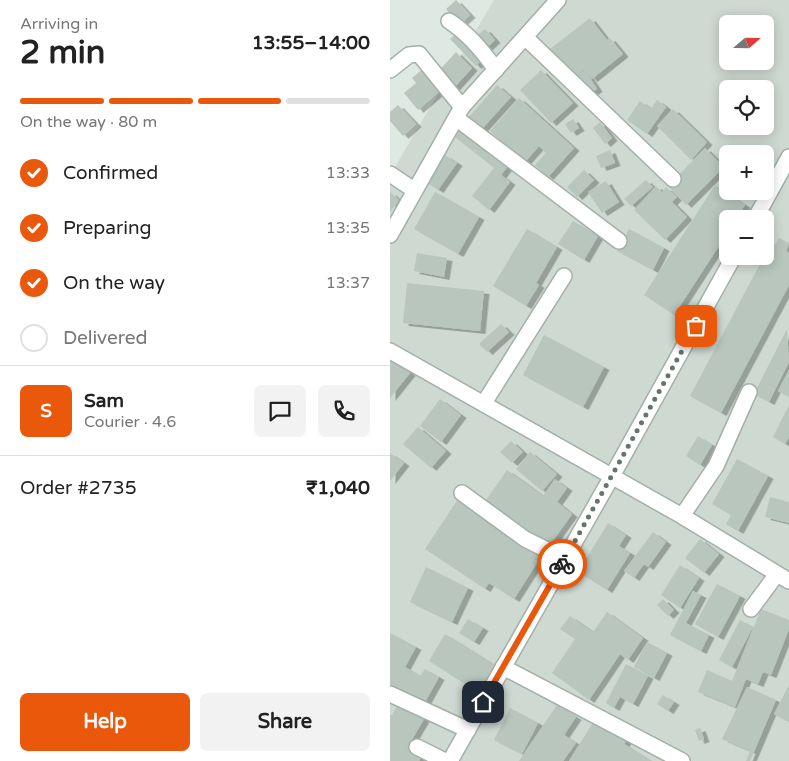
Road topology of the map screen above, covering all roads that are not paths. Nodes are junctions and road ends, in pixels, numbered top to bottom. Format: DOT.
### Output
graph roads {
  1 [pos="558,0"];
  2 [pos="449,21"];
  3 [pos="525,37"];
  4 [pos="390,70"];
  5 [pos="496,70"];
  6 [pos="459,113"];
  7 [pos="789,157"];
  8 [pos="390,174"];
  9 [pos="673,179"];
  10 [pos="414,190"];
  11 [pos="760,210"];
  12 [pos="390,235"];
  13 [pos="619,241"];
  14 [pos="729,265"];
  15 [pos="564,276"];
  16 [pos="390,351"];
  17 [pos="749,392"];
  18 [pos="484,403"];
  19 [pos="611,478"];
  20 [pos="462,493"];
  21 [pos="682,516"];
  22 [pos="565,559"];
  23 [pos="783,578"];
  24 [pos="751,609"];
  25 [pos="503,667"];
  26 [pos="390,694"];
  27 [pos="468,730"];
  28 [pos="416,747"];
  29 [pos="445,761"];
  30 [pos="450,761"];
  31 [pos="682,761"];
  1 -- 3 [label="street"];
  2 -- 5 [label="street"];
  3 -- 5 [label="street"];
  3 -- 9 [label="street"];
  4 -- 6 [label="street"];
  5 -- 6 [label="street"];
  6 -- 10 [label="street"];
  6 -- 13 [label="street"];
  7 -- 11 [label="street"];
  8 -- 10 [label="street"];
  10 -- 12 [label="street"];
  14 -- 19 [label="street"];
  15 -- 18 [label="street"];
  16 -- 18 [label="street"];
  17 -- 21 [label="street"];
  18 -- 19 [label="street"];
  19 -- 21 [label="street"];
  19 -- 22 [label="street"];
  20 -- 22 [label="street"];
  21 -- 23 [label="street"];
  22 -- 25 [label="street"];
  23 -- 24 [label="street"];
  25 -- 27 [label="street"];
  25 -- 31 [label="street"];
  26 -- 27 [label="street"];
  27 -- 30 [label="street"];
  28 -- 29 [label="street"];
}
